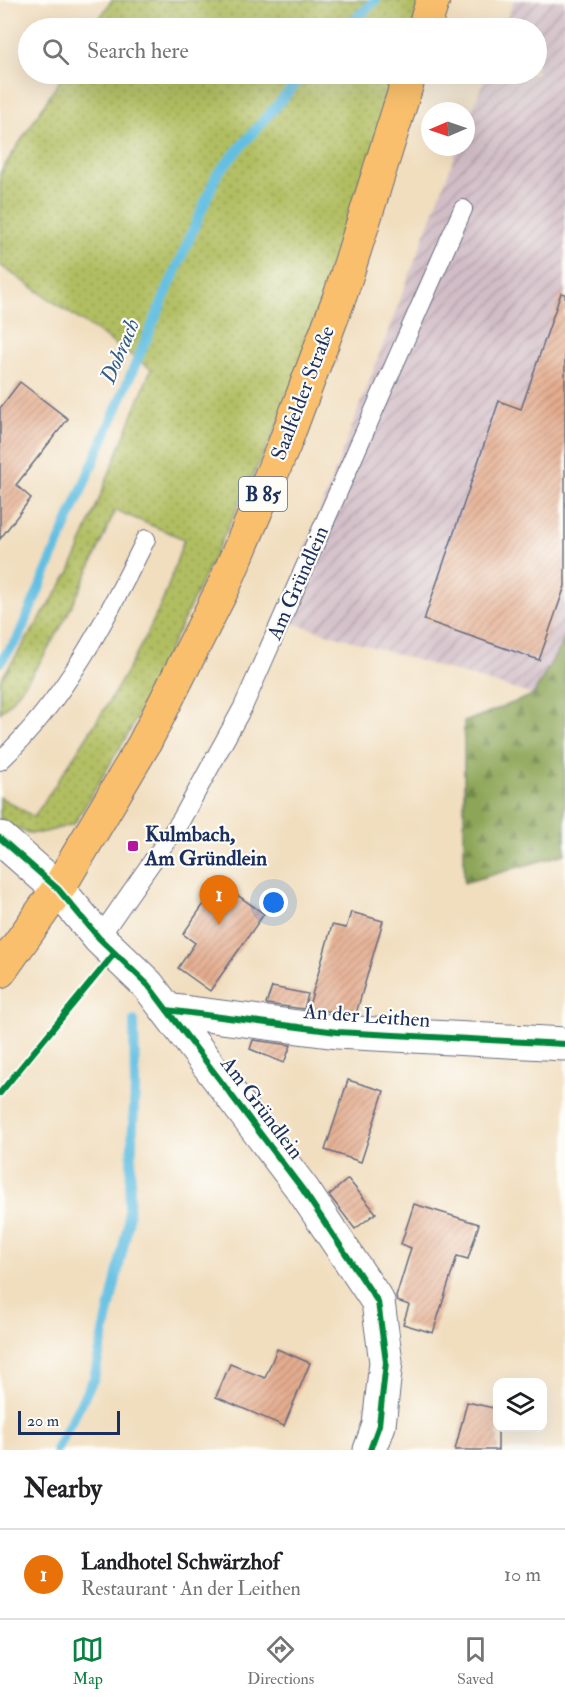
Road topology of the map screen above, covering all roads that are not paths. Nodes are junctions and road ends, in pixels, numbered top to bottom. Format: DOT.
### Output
graph roads {
  1 [pos="433,0"];
  2 [pos="427,18"];
  3 [pos="407,84"];
  4 [pos="463,209"];
  5 [pos="146,540"];
  6 [pos="0,761"];
  7 [pos="0,838"];
  8 [pos="58,889"];
  9 [pos="99,938"];
  10 [pos="0,971"];
  11 [pos="166,1010"];
  12 [pos="565,1044"];
  13 [pos="370,1450"];
  1 -- 2 [label="main road"];
  3 -- 8 [label="main road, Saalfelder Straße / B 85"];
  4 -- 9 [label="lane, Am Gründlein"];
  5 -- 6 [label="lane"];
  7 -- 8 [label="street, Am Gründlein"];
  8 -- 9 [label="street, Am Gründlein"];
  8 -- 10 [label="main road, B 85"];
  9 -- 11 [label="street, Am Gründlein"];
  11 -- 12 [label="street, An der Leithen"];
  11 -- 13 [label="street, Am Gründlein"];
}
